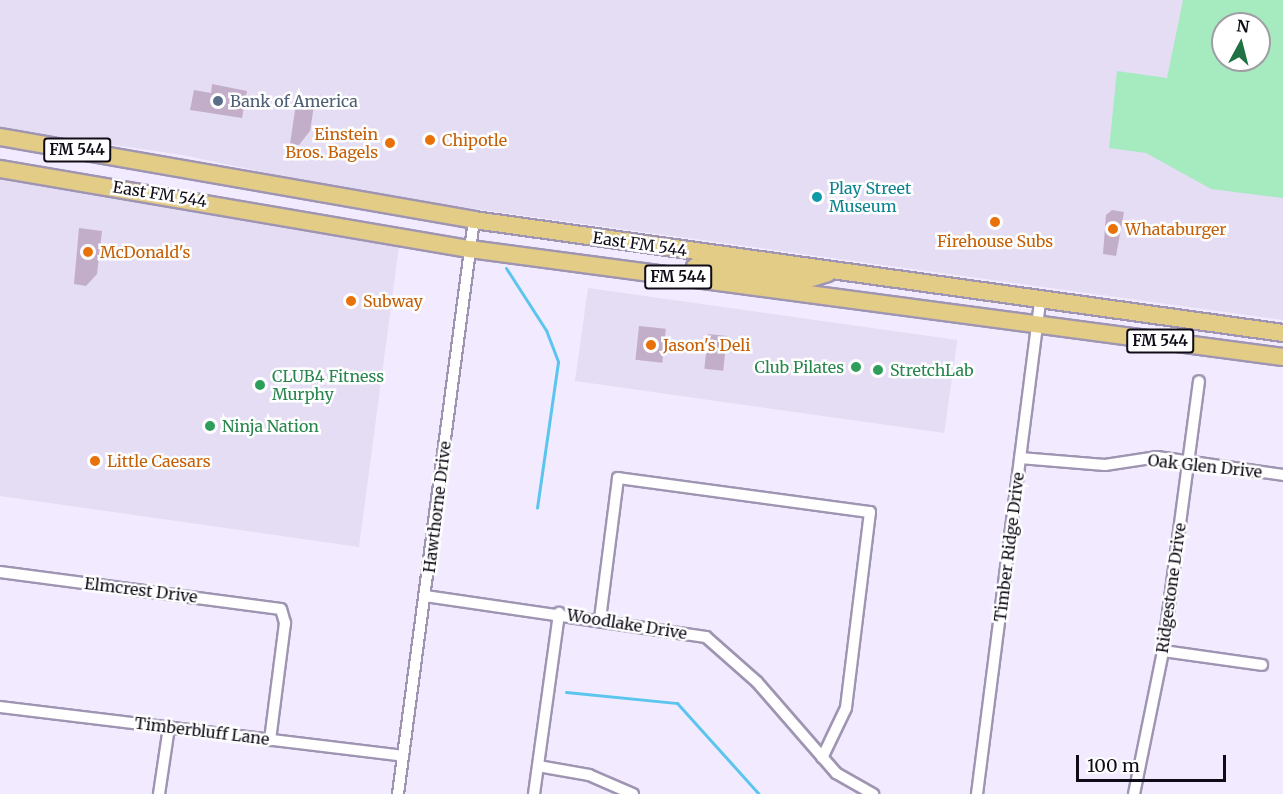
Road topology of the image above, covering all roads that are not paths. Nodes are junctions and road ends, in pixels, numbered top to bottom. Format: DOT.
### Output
graph roads {
  1 [pos="0,137"];
  2 [pos="153,164"];
  3 [pos="0,169"];
  4 [pos="147,192"];
  5 [pos="474,220"];
  6 [pos="470,249"];
  7 [pos="835,272"];
  8 [pos="692,279"];
  9 [pos="1040,301"];
  10 [pos="1037,326"];
  11 [pos="1283,333"];
  12 [pos="1283,357"];
  13 [pos="1199,381"];
  14 [pos="1020,458"];
  15 [pos="1188,461"];
  16 [pos="1283,475"];
  17 [pos="0,572"];
  18 [pos="425,596"];
  19 [pos="559,613"];
  20 [pos="600,619"];
  21 [pos="1163,651"];
  22 [pos="1262,665"];
  23 [pos="0,706"];
  24 [pos="169,727"];
  25 [pos="270,740"];
  26 [pos="404,756"];
  27 [pos="822,758"];
  28 [pos="538,766"];
  29 [pos="159,794"];
  30 [pos="398,794"];
  31 [pos="534,794"];
  32 [pos="633,794"];
  33 [pos="873,794"];
  34 [pos="977,794"];
  35 [pos="1134,794"];
  1 -- 2 [label="main road, East FM 544 / FM 544"];
  2 -- 4 [label="main road"];
  2 -- 5 [label="main road, East FM 544 / FM 544"];
  3 -- 4 [label="main road, East FM 544 / FM 544"];
  4 -- 6 [label="main road, East FM 544 / FM 544"];
  5 -- 6 [label="street, Hawthorne Drive"];
  5 -- 7 [label="main road, East FM 544 / FM 544"];
  6 -- 8 [label="main road, East FM 544 / FM 544"];
  6 -- 18 [label="street, Hawthorne Drive"];
  7 -- 8 [label="main road"];
  7 -- 9 [label="main road, East FM 544 / FM 544"];
  8 -- 10 [label="main road, East FM 544 / FM 544"];
  9 -- 10 [label="street, Timber Ridge Drive"];
  9 -- 11 [label="main road, East FM 544 / FM 544"];
  10 -- 12 [label="main road, East FM 544 / FM 544"];
  10 -- 14 [label="street, Timber Ridge Drive"];
  13 -- 15 [label="street, Ridgestone Drive"];
  14 -- 15 [label="street, Oak Glen Drive"];
  14 -- 34 [label="street, Timber Ridge Drive"];
  15 -- 16 [label="street, Oak Glen Drive"];
  15 -- 21 [label="street, Ridgestone Drive"];
  17 -- 25 [label="street, Elmcrest Drive"];
  18 -- 19 [label="street, Woodlake Drive"];
  18 -- 26 [label="street, Hawthorne Drive"];
  19 -- 20 [label="street, Woodlake Drive"];
  19 -- 28 [label="street"];
  20 -- 27 [label="street, Woodlake Drive"];
  20 -- 27 [label="street"];
  21 -- 22 [label="street"];
  21 -- 35 [label="street, Ridgestone Drive"];
  23 -- 24 [label="street, Timberbluff Lane"];
  24 -- 25 [label="street, Timberbluff Lane"];
  24 -- 29 [label="street"];
  25 -- 26 [label="street, Timberbluff Lane"];
  26 -- 30 [label="street, Hawthorne Drive"];
  27 -- 33 [label="street, Woodlake Drive"];
  28 -- 31 [label="street"];
  28 -- 32 [label="street"];
}
